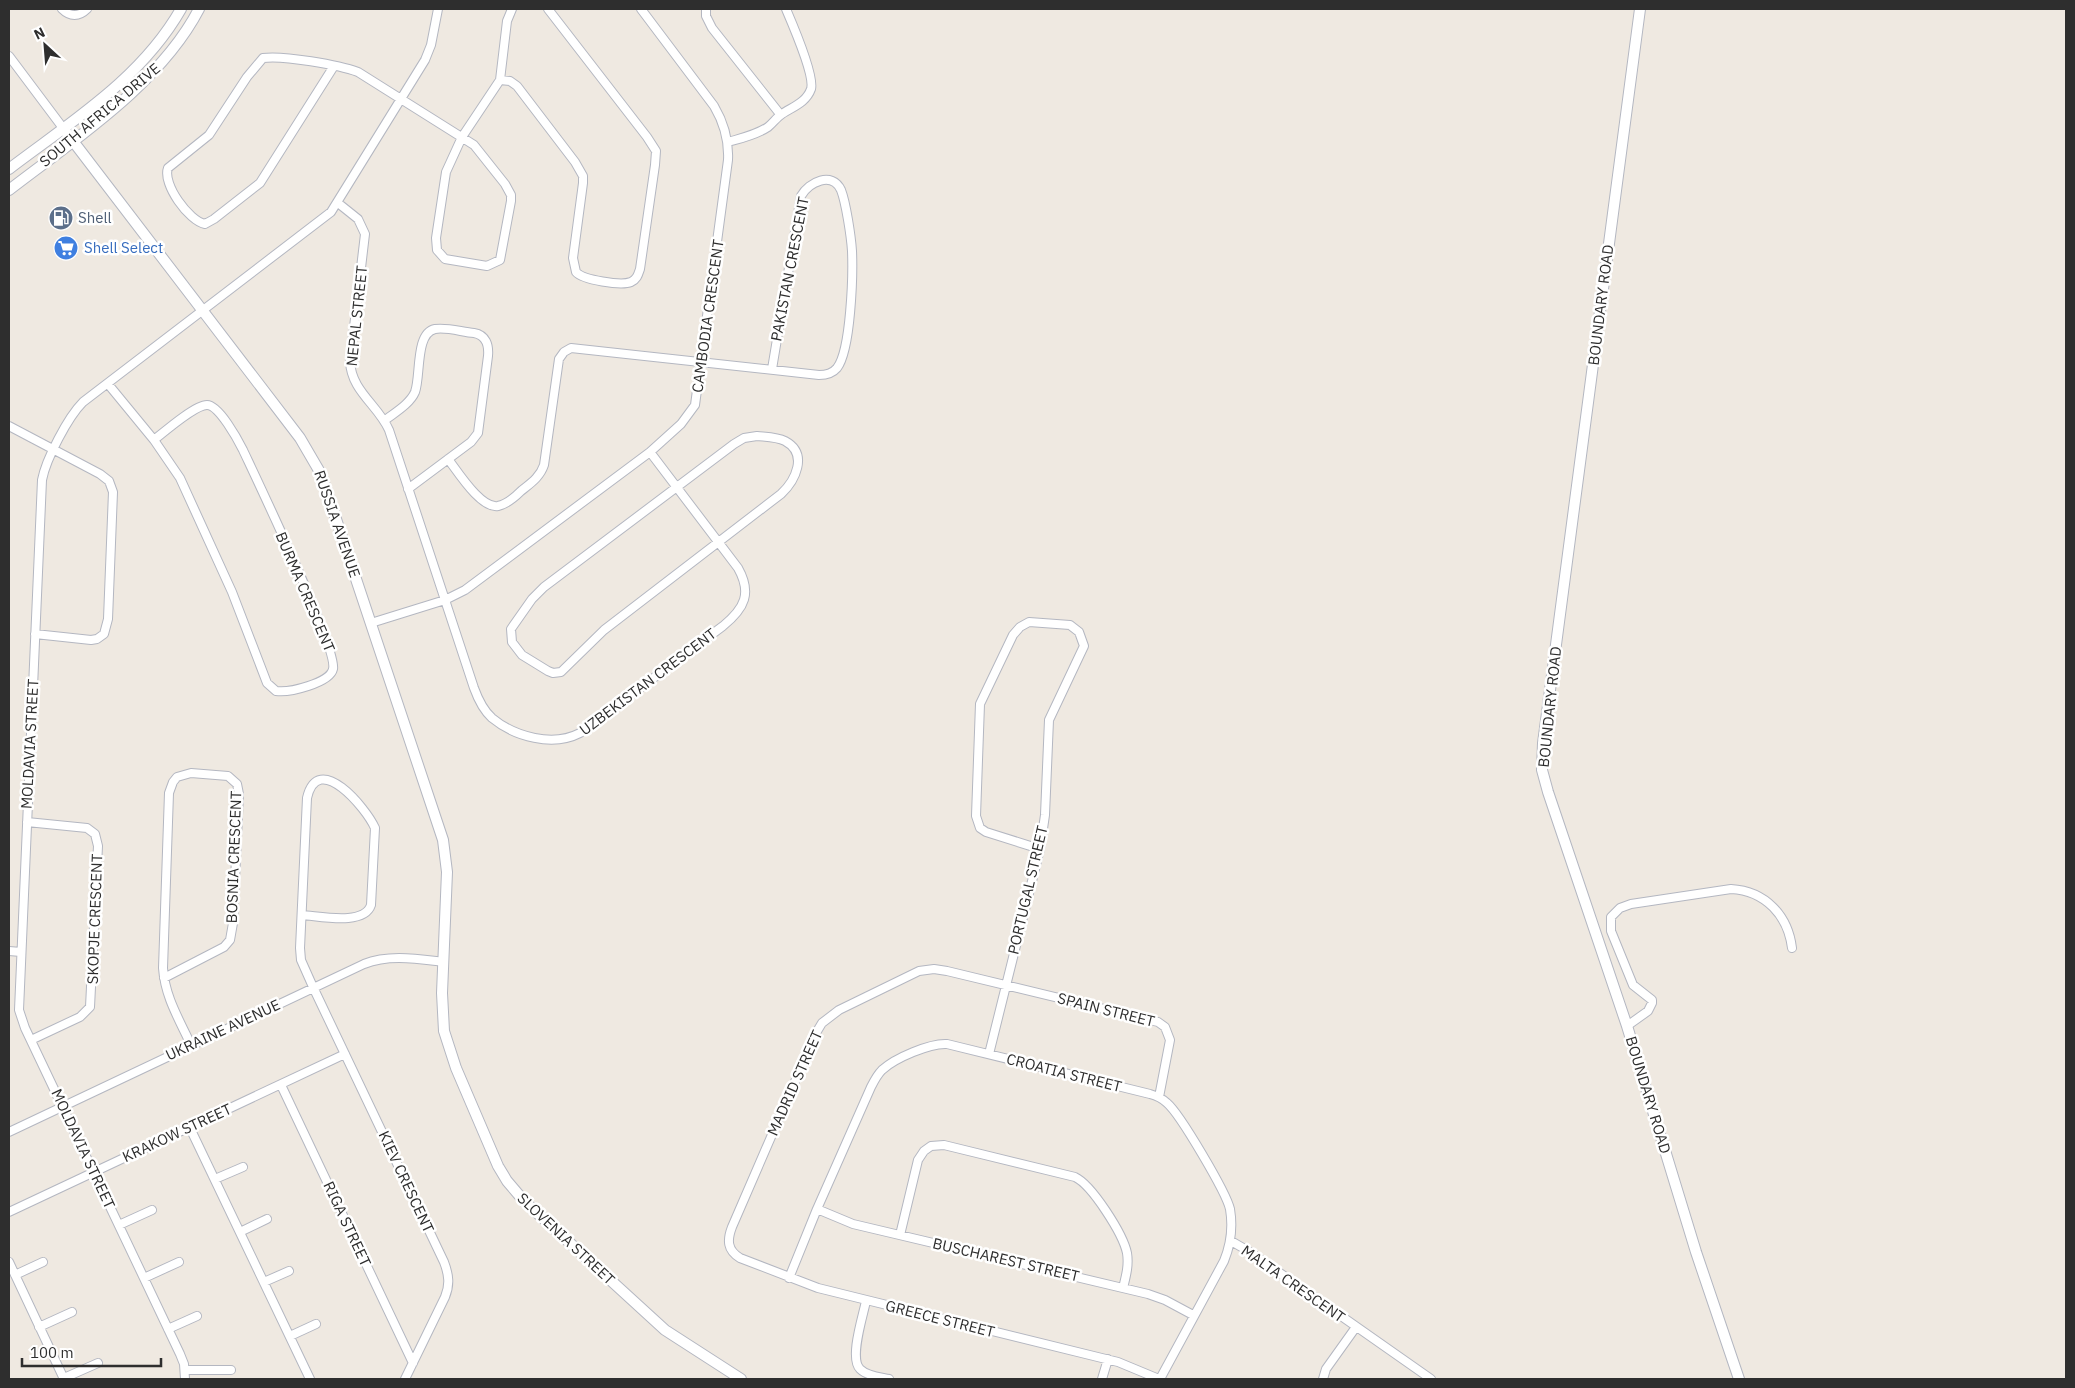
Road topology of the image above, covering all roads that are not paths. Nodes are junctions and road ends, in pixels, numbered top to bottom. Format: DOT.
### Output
graph roads {
  1 [pos="62,9"];
  2 [pos="87,9"];
  3 [pos="181,9"];
  4 [pos="199,9"];
  5 [pos="438,9"];
  6 [pos="512,9"];
  7 [pos="548,9"];
  8 [pos="641,9"];
  9 [pos="706,9"];
  10 [pos="786,9"];
  11 [pos="1640,9"];
  12 [pos="9,56"];
  13 [pos="334,66"];
  14 [pos="500,80"];
  15 [pos="401,100"];
  16 [pos="780,114"];
  17 [pos="63,128"];
  18 [pos="462,137"];
  19 [pos="72,140"];
  20 [pos="728,142"];
  21 [pos="9,169"];
  22 [pos="9,190"];
  23 [pos="338,203"];
  24 [pos="204,312"];
  25 [pos="702,362"];
  26 [pos="772,369"];
  27 [pos="108,384"];
  28 [pos="384,421"];
  29 [pos="9,426"];
  30 [pos="154,440"];
  31 [pos="54,450"];
  32 [pos="650,452"];
  33 [pos="448,459"];
  34 [pos="677,487"];
  35 [pos="408,489"];
  36 [pos="718,542"];
  37 [pos="445,600"];
  38 [pos="370,623"];
  39 [pos="35,634"];
  40 [pos="26,822"];
  41 [pos="1040,849"];
  42 [pos="302,915"];
  43 [pos="1792,948"];
  44 [pos="9,952"];
  45 [pos="20,952"];
  46 [pos="444,962"];
  47 [pos="164,978"];
  48 [pos="1006,985"];
  49 [pos="313,987"];
  50 [pos="1626,1026"];
  51 [pos="31,1040"];
  52 [pos="192,1045"];
  53 [pos="345,1054"];
  54 [pos="989,1054"];
  55 [pos="282,1085"];
  56 [pos="1159,1097"];
  57 [pos="62,1106"];
  58 [pos="190,1128"];
  59 [pos="9,1132"];
  60 [pos="243,1167"];
  61 [pos="94,1172"];
  62 [pos="215,1179"];
  63 [pos="817,1209"];
  64 [pos="152,1210"];
  65 [pos="9,1212"];
  66 [pos="267,1219"];
  67 [pos="118,1224"];
  68 [pos="240,1232"];
  69 [pos="900,1235"];
  70 [pos="1231,1242"];
  71 [pos="728,1244"];
  72 [pos="9,1262"];
  73 [pos="43,1262"];
  74 [pos="179,1262"];
  75 [pos="289,1271"];
  76 [pos="14,1275"];
  77 [pos="144,1278"];
  78 [pos="789,1278"];
  79 [pos="264,1282"];
  80 [pos="1123,1288"];
  81 [pos="866,1301"];
  82 [pos="72,1312"];
  83 [pos="197,1316"];
  84 [pos="1193,1316"];
  85 [pos="316,1324"];
  86 [pos="39,1327"];
  87 [pos="1356,1327"];
  88 [pos="168,1329"];
  89 [pos="290,1336"];
  90 [pos="1108,1359"];
  91 [pos="413,1363"];
  92 [pos="98,1364"];
  93 [pos="185,1370"];
  94 [pos="231,1370"];
  95 [pos="64,1379"];
  96 [pos="185,1379"];
  97 [pos="310,1379"];
  98 [pos="405,1379"];
  99 [pos="741,1379"];
  100 [pos="889,1379"];
  101 [pos="1102,1379"];
  102 [pos="1160,1379"];
  103 [pos="1323,1379"];
  104 [pos="1431,1379"];
  105 [pos="1740,1379"];
  1 -- 2 [label="street"];
  3 -- 17 [label="street, SOUTH AFRICA DRIVE"];
  4 -- 19 [label="street, SOUTH AFRICA DRIVE"];
  5 -- 15 [label="street"];
  6 -- 14 [label="street"];
  7 -- 14 [label="street"];
  8 -- 20 [label="street, CAMBODIA CRESCENT"];
  9 -- 16 [label="street"];
  10 -- 16 [label="street"];
  11 -- 50 [label="street, BOUNDARY ROAD"];
  12 -- 17 [label="street"];
  13 -- 13 [label="street"];
  13 -- 15 [label="street"];
  14 -- 18 [label="street"];
  15 -- 18 [label="street"];
  15 -- 23 [label="street"];
  16 -- 20 [label="street"];
  17 -- 19 [label="street, RUSSIA AVENUE"];
  17 -- 21 [label="street, SOUTH AFRICA DRIVE"];
  18 -- 18 [label="street"];
  19 -- 22 [label="street, SOUTH AFRICA DRIVE"];
  19 -- 24 [label="street, RUSSIA AVENUE"];
  20 -- 25 [label="street, CAMBODIA CRESCENT"];
  23 -- 24 [label="street"];
  23 -- 28 [label="street, NEPAL STREET"];
  24 -- 27 [label="street, MOLDAVIA STREET"];
  24 -- 38 [label="street, RUSSIA AVENUE"];
  25 -- 26 [label="street, PAKISTAN CRESCENT"];
  25 -- 32 [label="street, CAMBODIA CRESCENT"];
  25 -- 33 [label="street, PAKISTAN CRESCENT"];
  26 -- 26 [label="street, PAKISTAN CRESCENT"];
  27 -- 30 [label="street, BURMA CRESCENT"];
  27 -- 31 [label="street, MOLDAVIA STREET"];
  28 -- 33 [label="street"];
  28 -- 35 [label="street, NEPAL STREET"];
  29 -- 31 [label="street"];
  30 -- 30 [label="street, BURMA CRESCENT"];
  31 -- 39 [label="street, MOLDAVIA STREET"];
  31 -- 39 [label="street"];
  32 -- 34 [label="street, UZBEKISTAN CRESCENT"];
  32 -- 37 [label="street, CAMBODIA CRESCENT"];
  33 -- 35 [label="street"];
  34 -- 36 [label="street, UZBEKISTAN CRESCENT"];
  34 -- 36 [label="street"];
  34 -- 36 [label="street"];
  35 -- 37 [label="street, NEPAL STREET"];
  36 -- 37 [label="street, UZBEKISTAN CRESCENT"];
  37 -- 38 [label="street, CAMBODIA CRESCENT"];
  38 -- 46 [label="street, RUSSIA AVENUE"];
  39 -- 40 [label="street, MOLDAVIA STREET"];
  40 -- 45 [label="street, MOLDAVIA STREET"];
  40 -- 51 [label="street, SKOPJE CRESCENT"];
  41 -- 41 [label="street, PORTUGAL STREET"];
  41 -- 48 [label="street, PORTUGAL STREET"];
  42 -- 42 [label="street, KIEV CRESCENT"];
  42 -- 49 [label="street, KIEV CRESCENT"];
  43 -- 50 [label="street"];
  44 -- 45 [label="street"];
  45 -- 51 [label="street, MOLDAVIA STREET"];
  46 -- 49 [label="street, UKRAINE AVENUE"];
  46 -- 99 [label="street, SLOVENIA STREET"];
  47 -- 47 [label="street, BOSNIA CRESCENT"];
  47 -- 52 [label="street, BOSNIA CRESCENT"];
  48 -- 54 [label="street, PORTUGAL STREET"];
  48 -- 56 [label="street, SPAIN STREET"];
  48 -- 71 [label="street, MADRID STREET"];
  49 -- 52 [label="street, UKRAINE AVENUE"];
  49 -- 53 [label="street, KIEV CRESCENT"];
  50 -- 105 [label="street, BOUNDARY ROAD"];
  51 -- 57 [label="street, MOLDAVIA STREET"];
  52 -- 57 [label="street, UKRAINE AVENUE"];
  53 -- 55 [label="street, KRAKOW STREET"];
  53 -- 91 [label="street, KIEV CRESCENT"];
  54 -- 56 [label="street, CROATIA STREET"];
  54 -- 63 [label="street, CROATIA STREET"];
  55 -- 58 [label="street, KRAKOW STREET"];
  55 -- 91 [label="street, RIGA STREET"];
  56 -- 70 [label="street"];
  57 -- 59 [label="street, UKRAINE AVENUE"];
  57 -- 61 [label="street, MOLDAVIA STREET"];
  58 -- 61 [label="street, KRAKOW STREET"];
  58 -- 62 [label="street"];
  60 -- 62 [label="street"];
  61 -- 65 [label="street, KRAKOW STREET"];
  61 -- 67 [label="street, MOLDAVIA STREET"];
  62 -- 68 [label="street"];
  63 -- 69 [label="street, BUSCHAREST STREET"];
  63 -- 78 [label="street, CROATIA STREET"];
  64 -- 67 [label="street, MOLDAVIA STREET"];
  66 -- 68 [label="street"];
  67 -- 77 [label="street, MOLDAVIA STREET"];
  68 -- 79 [label="street"];
  69 -- 80 [label="street, BUSCHAREST STREET"];
  69 -- 80 [label="street"];
  70 -- 84 [label="street"];
  70 -- 87 [label="street, MALTA CRESCENT"];
  71 -- 78 [label="street, GREECE STREET"];
  72 -- 76 [label="street"];
  73 -- 76 [label="street"];
  74 -- 77 [label="street"];
  75 -- 79 [label="street"];
  76 -- 86 [label="street"];
  77 -- 88 [label="street, MOLDAVIA STREET"];
  78 -- 81 [label="street, GREECE STREET"];
  79 -- 89 [label="street"];
  80 -- 84 [label="street, BUSCHAREST STREET"];
  81 -- 90 [label="street, GREECE STREET"];
  81 -- 100 [label="street"];
  82 -- 86 [label="street"];
  83 -- 88 [label="street"];
  84 -- 102 [label="street"];
  85 -- 89 [label="street"];
  86 -- 95 [label="street"];
  87 -- 103 [label="street, MALTA CRESCENT"];
  87 -- 104 [label="street, MALTA CRESCENT"];
  88 -- 93 [label="street, MOLDAVIA STREET"];
  89 -- 97 [label="street"];
  90 -- 101 [label="street"];
  90 -- 102 [label="street, GREECE STREET"];
  91 -- 98 [label="street, KIEV CRESCENT"];
  92 -- 95 [label="street"];
  93 -- 94 [label="street"];
  93 -- 96 [label="street, MOLDAVIA STREET"];
}
